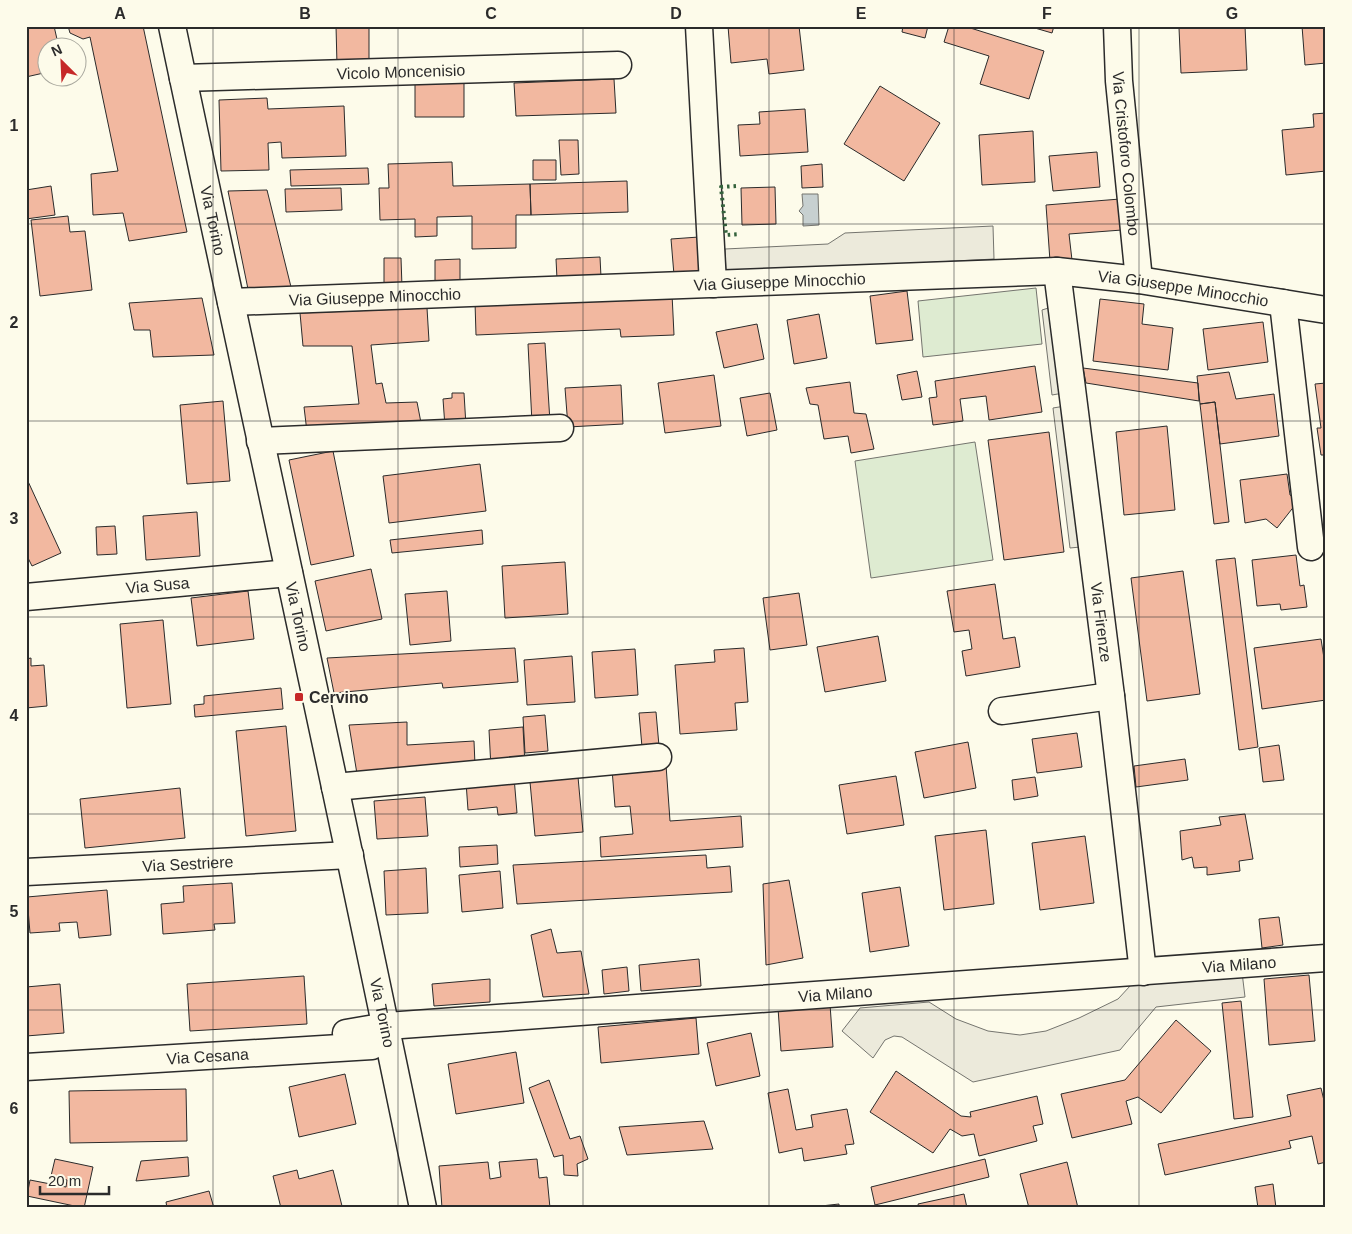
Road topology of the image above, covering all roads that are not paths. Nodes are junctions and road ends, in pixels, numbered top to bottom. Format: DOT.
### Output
graph roads {
  1 [pos="172,26"];
  2 [pos="699,26"];
  3 [pos="1117,26"];
  4 [pos="618,65"];
  5 [pos="183,78"];
  6 [pos="1057,271"];
  7 [pos="1139,280"];
  8 [pos="713,284"];
  9 [pos="231,302"];
  10 [pos="1283,303"];
  11 [pos="1326,310"];
  12 [pos="560,428"];
  13 [pos="260,441"];
  14 [pos="1310,546"];
  15 [pos="288,573"];
  16 [pos="26,597"];
  17 [pos="1111,696"];
  18 [pos="1002,711"];
  19 [pos="658,757"];
  20 [pos="335,787"];
  21 [pos="350,855"];
  22 [pos="26,872"];
  23 [pos="1326,958"];
  24 [pos="1143,972"];
  25 [pos="346,1033"];
  26 [pos="389,1035"];
  27 [pos="26,1066"];
  28 [pos="423,1208"];
  1 -- 5 [label="street, Via Torino"];
  2 -- 8 [label="street"];
  3 -- 7 [label="street, Via Cristoforo Colombo"];
  4 -- 5 [label="street, Vicolo Moncenisio"];
  5 -- 9 [label="street, Via Torino"];
  6 -- 7 [label="street, Via Giuseppe Minocchio"];
  6 -- 8 [label="street, Via Giuseppe Minocchio"];
  6 -- 17 [label="street, Via Firenze"];
  7 -- 10 [label="street, Via Giuseppe Minocchio"];
  8 -- 9 [label="street, Via Giuseppe Minocchio"];
  9 -- 13 [label="street, Via Torino"];
  10 -- 11 [label="street, Via Giuseppe Minocchio"];
  10 -- 14 [label="street"];
  12 -- 13 [label="street"];
  13 -- 15 [label="street, Via Torino"];
  15 -- 16 [label="street, Via Susa"];
  15 -- 20 [label="street, Via Torino"];
  17 -- 18 [label="street"];
  17 -- 24 [label="street, Via Firenze"];
  19 -- 20 [label="street"];
  20 -- 21 [label="street, Via Torino"];
  21 -- 22 [label="street, Via Sestriere"];
  21 -- 26 [label="street, Via Torino"];
  23 -- 24 [label="street, Via Milano"];
  24 -- 26 [label="street, Via Milano"];
  25 -- 26 [label="street, Via Milano"];
  26 -- 27 [label="street, Via Cesana"];
  26 -- 28 [label="street, Via Torino"];
}
